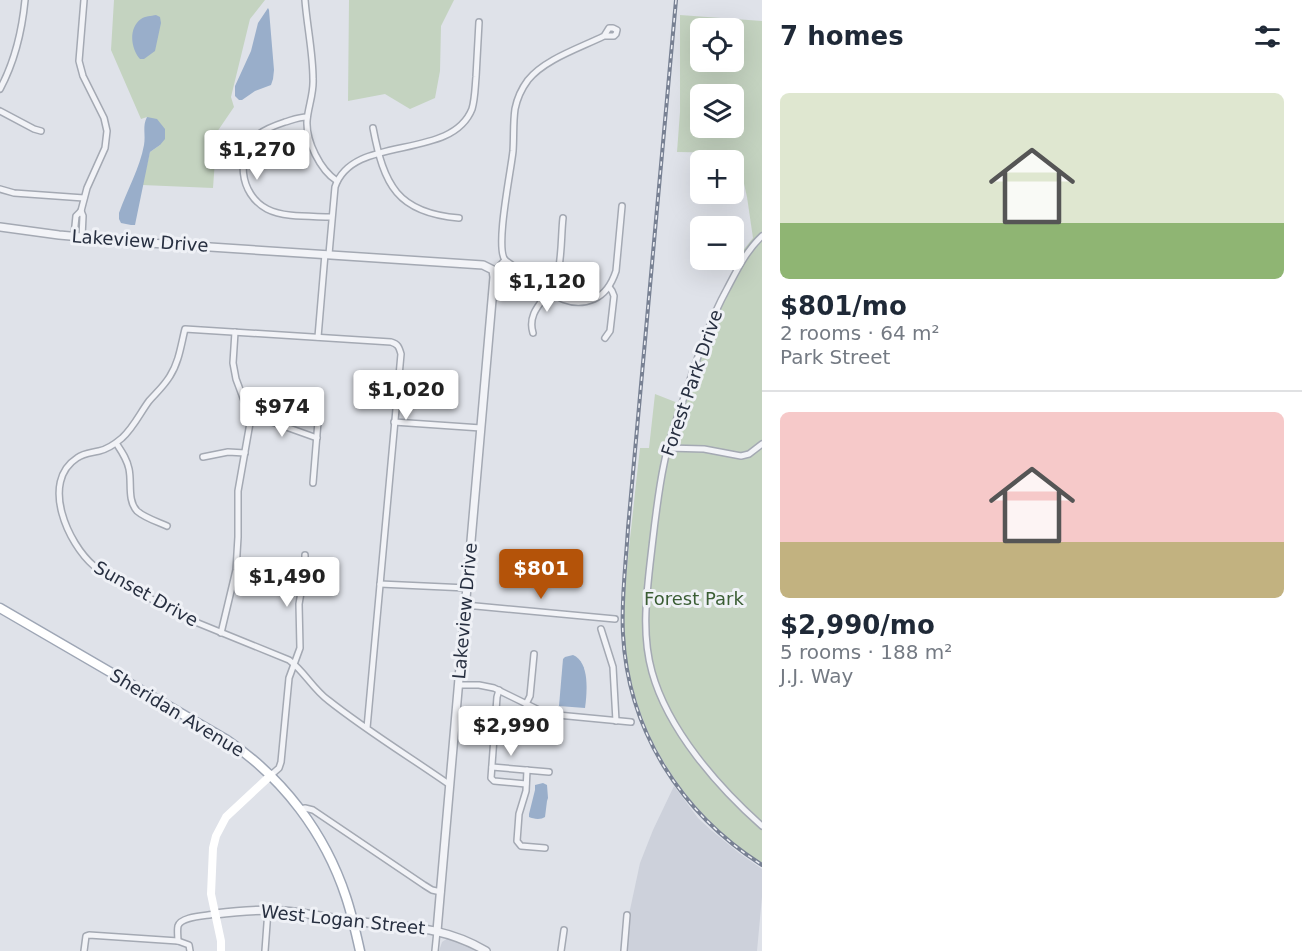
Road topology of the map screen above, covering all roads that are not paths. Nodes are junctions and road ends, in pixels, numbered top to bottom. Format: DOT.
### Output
graph roads {
  1 [pos="25,0"];
  2 [pos="84,0"];
  3 [pos="304,0"];
  4 [pos="479,22"];
  5 [pos="604,36"];
  6 [pos="0,89"];
  7 [pos="0,111"];
  8 [pos="307,117"];
  9 [pos="373,128"];
  10 [pos="41,131"];
  11 [pos="378,154"];
  12 [pos="337,182"];
  13 [pos="0,189"];
  14 [pos="84,198"];
  15 [pos="622,206"];
  16 [pos="332,217"];
  17 [pos="459,218"];
  18 [pos="563,218"];
  19 [pos="0,227"];
  20 [pos="78,236"];
  21 [pos="762,236"];
  22 [pos="327,254"];
  23 [pos="505,260"];
  24 [pos="494,272"];
  25 [pos="609,287"];
  26 [pos="548,292"];
  27 [pos="235,332"];
  28 [pos="533,333"];
  29 [pos="318,338"];
  30 [pos="605,338"];
  31 [pos="320,397"];
  32 [pos="250,421"];
  33 [pos="394,422"];
  34 [pos="481,428"];
  35 [pos="316,438"];
  36 [pos="116,443"];
  37 [pos="762,444"];
  38 [pos="668,448"];
  39 [pos="245,453"];
  40 [pos="203,457"];
  41 [pos="313,483"];
  42 [pos="167,526"];
  43 [pos="305,555"];
  44 [pos="380,584"];
  45 [pos="467,588"];
  46 [pos="465,605"];
  47 [pos="0,608"];
  48 [pos="615,619"];
  49 [pos="601,629"];
  50 [pos="221,633"];
  51 [pos="534,654"];
  52 [pos="295,665"];
  53 [pos="459,684"];
  54 [pos="499,690"];
  55 [pos="526,704"];
  56 [pos="616,720"];
  57 [pos="631,722"];
  58 [pos="367,728"];
  59 [pos="472,731"];
  60 [pos="495,733"];
  61 [pos="492,767"];
  62 [pos="527,770"];
  63 [pos="549,772"];
  64 [pos="271,776"];
  65 [pos="526,784"];
  66 [pos="450,785"];
  67 [pos="300,809"];
  68 [pos="762,826"];
  69 [pos="545,848"];
  70 [pos="441,892"];
  71 [pos="268,910"];
  72 [pos="215,914"];
  73 [pos="627,915"];
  74 [pos="353,921"];
  75 [pos="564,930"];
  76 [pos="437,931"];
  77 [pos="178,942"];
  78 [pos="190,948"];
  79 [pos="84,951"];
  80 [pos="221,951"];
  81 [pos="266,951"];
  82 [pos="360,951"];
  83 [pos="435,951"];
  84 [pos="486,951"];
  85 [pos="561,951"];
  86 [pos="624,951"];
  1 -- 6 [label="street"];
  2 -- 14 [label="street"];
  3 -- 8 [label="street"];
  4 -- 11 [label="street"];
  5 -- 23 [label="street"];
  7 -- 10 [label="street"];
  8 -- 12 [label="street"];
  8 -- 16 [label="street"];
  9 -- 11 [label="street"];
  11 -- 12 [label="street"];
  11 -- 17 [label="street"];
  12 -- 16 [label="street"];
  13 -- 14 [label="street"];
  14 -- 20 [label="street"];
  15 -- 25 [label="street"];
  16 -- 22 [label="street"];
  18 -- 26 [label="street"];
  19 -- 20 [label="street, Lakeview Drive"];
  20 -- 22 [label="street, Lakeview Drive"];
  21 -- 38 [label="street, Forest Park Drive"];
  22 -- 24 [label="street, Lakeview Drive"];
  22 -- 29 [label="street"];
  23 -- 24 [label="street"];
  23 -- 26 [label="street"];
  24 -- 34 [label="street, Lakeview Drive"];
  25 -- 26 [label="street"];
  25 -- 30 [label="street"];
  26 -- 28 [label="street"];
  27 -- 29 [label="street"];
  27 -- 32 [label="street"];
  27 -- 36 [label="street, Sunset Drive"];
  29 -- 33 [label="street"];
  31 -- 35 [label="street"];
  32 -- 35 [label="street"];
  32 -- 39 [label="street"];
  33 -- 34 [label="street"];
  33 -- 44 [label="street"];
  34 -- 45 [label="street, Lakeview Drive"];
  35 -- 41 [label="street"];
  36 -- 42 [label="street"];
  36 -- 50 [label="street, Sunset Drive"];
  37 -- 38 [label="street"];
  38 -- 68 [label="street, Forest Park Drive"];
  39 -- 40 [label="street"];
  39 -- 50 [label="street"];
  43 -- 52 [label="street"];
  44 -- 45 [label="street"];
  44 -- 58 [label="street"];
  45 -- 46 [label="street, Lakeview Drive"];
  46 -- 48 [label="street"];
  46 -- 53 [label="street, Lakeview Drive"];
  47 -- 64 [label="main road, Sheridan Avenue"];
  49 -- 56 [label="street"];
  50 -- 52 [label="street, Sunset Drive"];
  51 -- 55 [label="street"];
  52 -- 58 [label="street, Sunset Drive"];
  52 -- 64 [label="street"];
  53 -- 54 [label="street"];
  53 -- 66 [label="street, Lakeview Drive"];
  54 -- 55 [label="street"];
  54 -- 60 [label="street"];
  55 -- 56 [label="street"];
  56 -- 57 [label="street"];
  58 -- 66 [label="street, Sunset Drive"];
  59 -- 60 [label="street"];
  60 -- 61 [label="street"];
  61 -- 62 [label="street"];
  61 -- 65 [label="street"];
  62 -- 63 [label="street"];
  62 -- 65 [label="street"];
  64 -- 67 [label="main road, Sheridan Avenue"];
  64 -- 72 [label="main road"];
  65 -- 69 [label="street"];
  66 -- 70 [label="street, Lakeview Drive"];
  67 -- 70 [label="street"];
  67 -- 74 [label="main road, Sheridan Avenue"];
  70 -- 76 [label="street, Lakeview Drive"];
  71 -- 72 [label="street, West Logan Street"];
  71 -- 74 [label="street, West Logan Street"];
  71 -- 81 [label="street"];
  72 -- 77 [label="street, West Logan Street"];
  72 -- 80 [label="main road"];
  73 -- 86 [label="street"];
  74 -- 76 [label="street, West Logan Street"];
  74 -- 82 [label="main road, Sheridan Avenue"];
  75 -- 85 [label="street"];
  76 -- 83 [label="street, Lakeview Drive"];
  76 -- 84 [label="street, West Logan Street"];
  77 -- 78 [label="street"];
  77 -- 79 [label="street"];
}
